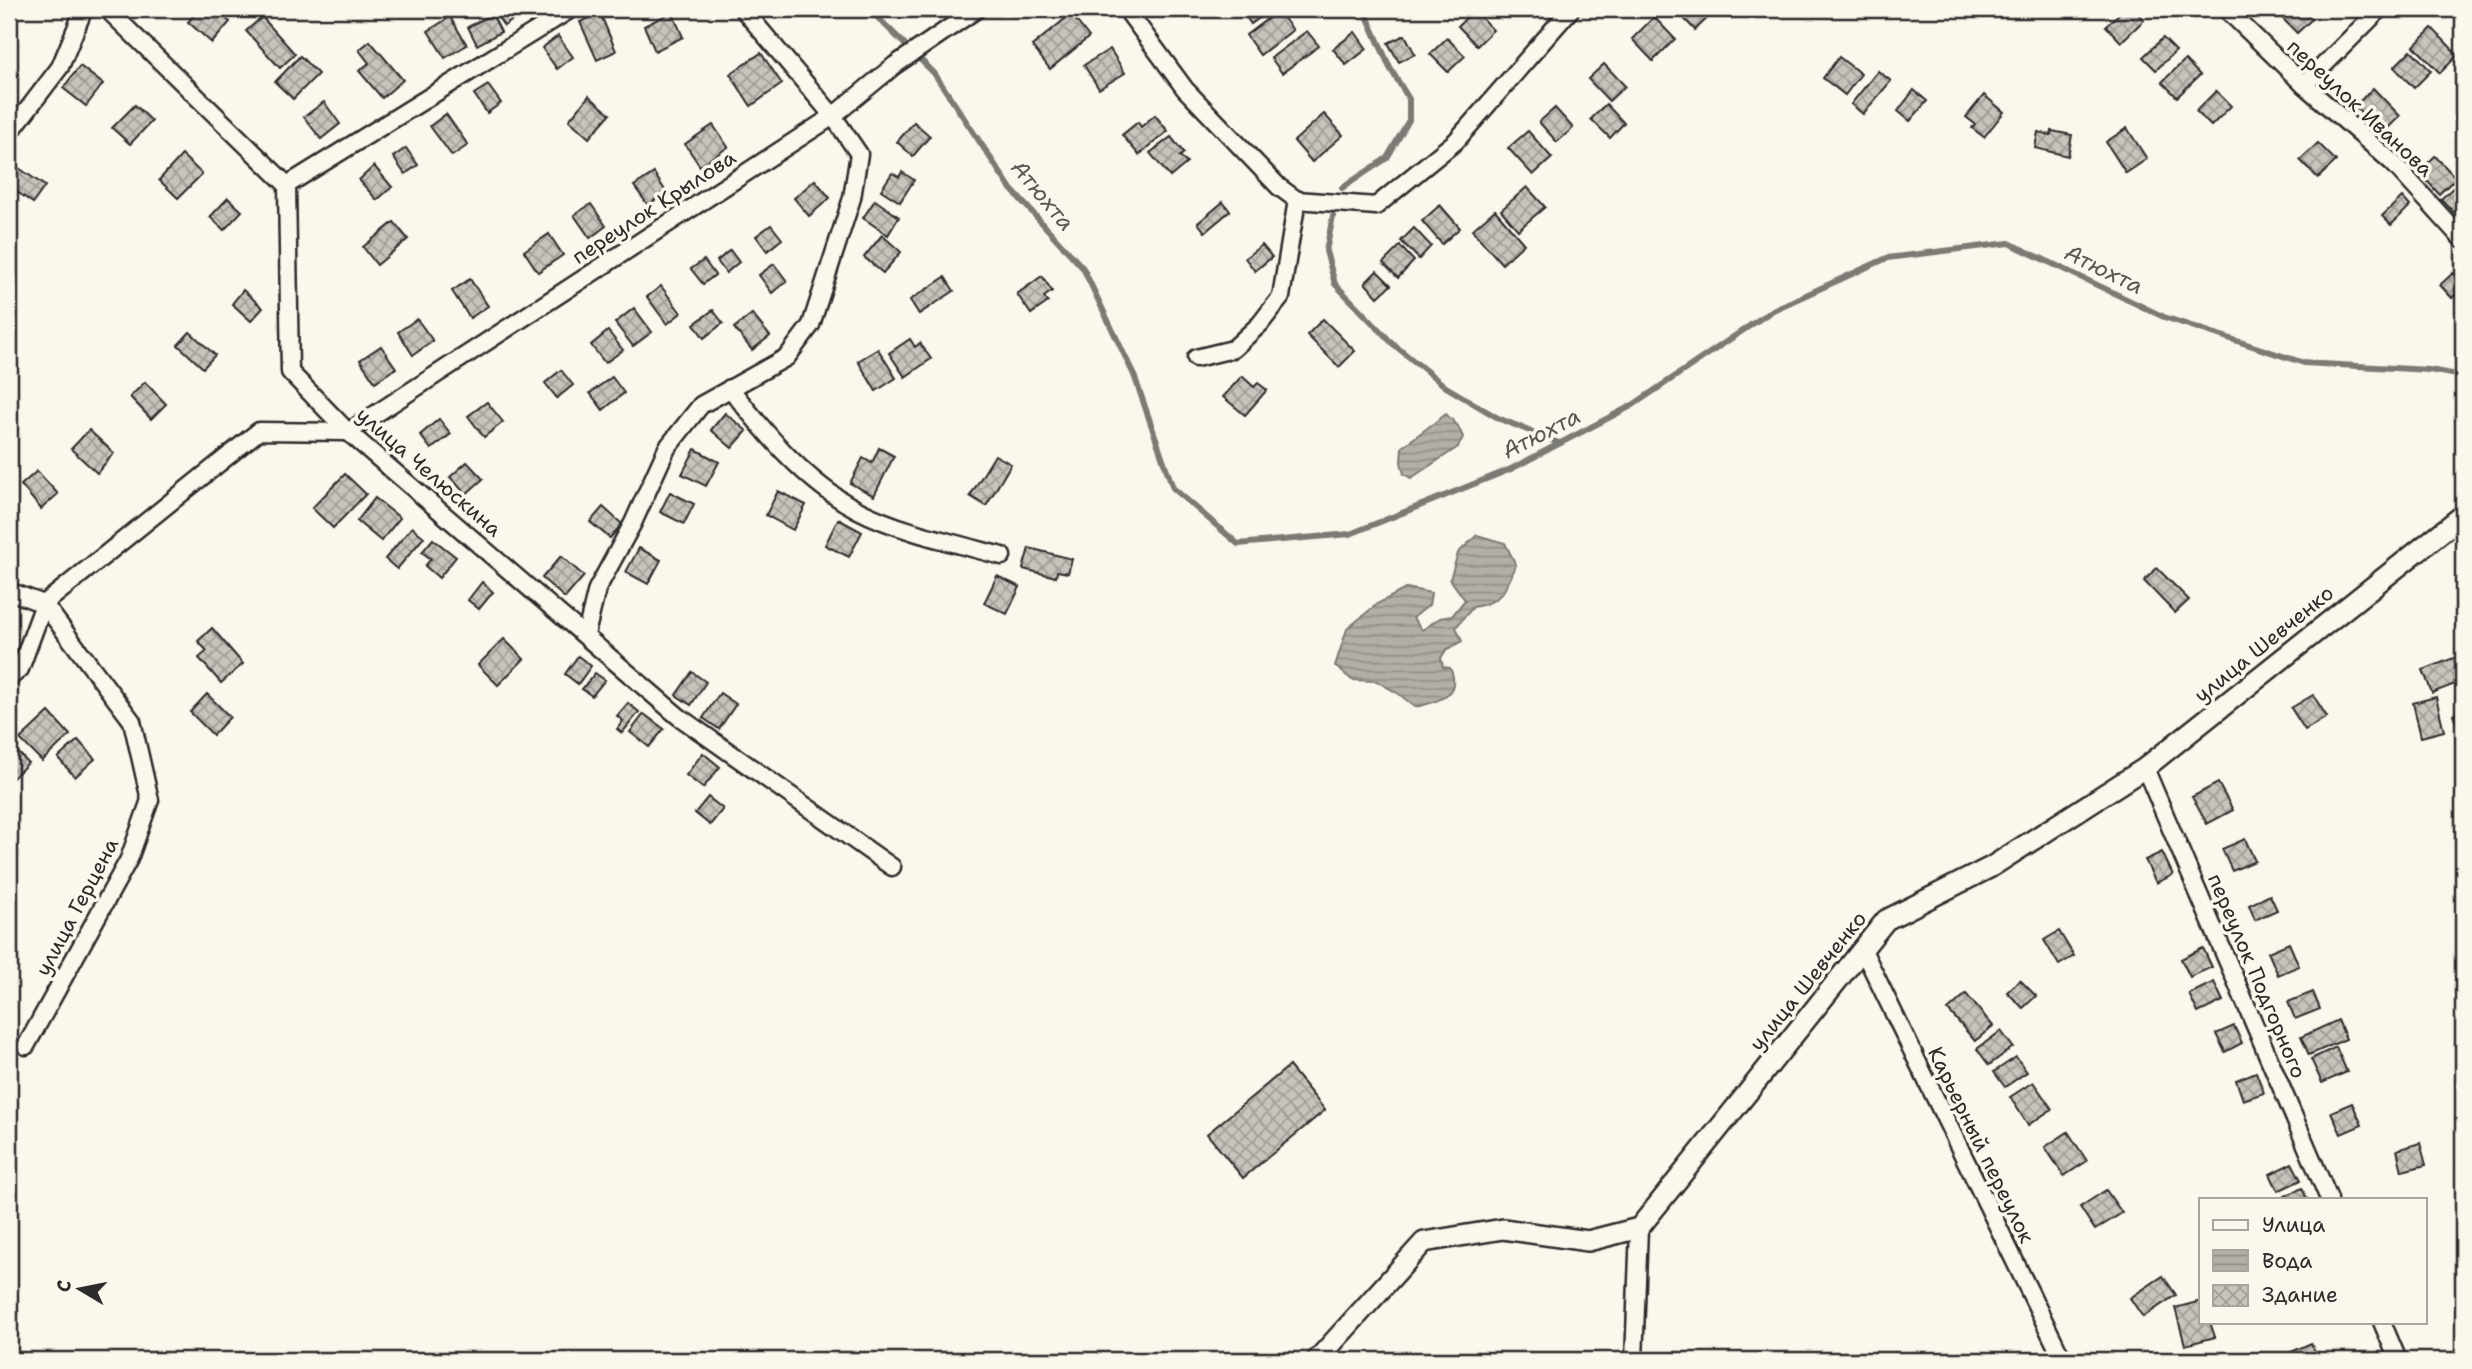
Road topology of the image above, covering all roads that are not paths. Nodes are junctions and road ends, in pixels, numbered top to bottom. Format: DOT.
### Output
graph roads {
  1 [pos="84,9"];
  2 [pos="107,9"];
  3 [pos="571,9"];
  4 [pos="743,9"];
  5 [pos="976,9"];
  6 [pos="1126,9"];
  7 [pos="1571,9"];
  8 [pos="2226,9"];
  9 [pos="2380,9"];
  10 [pos="2304,85"];
  11 [pos="833,116"];
  12 [pos="9,134"];
  13 [pos="287,185"];
  14 [pos="1297,200"];
  15 [pos="2463,240"];
  16 [pos="1196,358"];
  17 [pos="730,388"];
  18 [pos="348,432"];
  19 [pos="2463,515"];
  20 [pos="1002,556"];
  21 [pos="9,591"];
  22 [pos="44,604"];
  23 [pos="586,634"];
  24 [pos="9,678"];
  25 [pos="2145,768"];
  26 [pos="892,867"];
  27 [pos="1862,948"];
  28 [pos="26,1046"];
  29 [pos="2329,1198"];
  30 [pos="1639,1228"];
  31 [pos="2383,1324"];
  32 [pos="1317,1360"];
  33 [pos="1634,1360"];
  34 [pos="2063,1360"];
  35 [pos="2398,1360"];
  1 -- 12 [label="street"];
  2 -- 13 [label="street"];
  3 -- 13 [label="street"];
  4 -- 11 [label="street"];
  5 -- 11 [label="street, переулок Крылова"];
  6 -- 14 [label="street"];
  7 -- 14 [label="street"];
  8 -- 10 [label="street, переулок Иванова"];
  9 -- 10 [label="street"];
  10 -- 15 [label="street, переулок Иванова"];
  11 -- 17 [label="street"];
  11 -- 18 [label="street, переулок Крылова"];
  13 -- 18 [label="street, улица Челюскина"];
  14 -- 16 [label="street"];
  17 -- 20 [label="street"];
  17 -- 23 [label="street"];
  18 -- 22 [label="street"];
  18 -- 23 [label="street, улица Челюскина"];
  19 -- 25 [label="street, улица Шевченко"];
  21 -- 22 [label="street"];
  22 -- 24 [label="street"];
  22 -- 28 [label="street, улица Герцена"];
  23 -- 26 [label="street, улица Челюскина"];
  25 -- 27 [label="street, улица Шевченко"];
  25 -- 29 [label="street, переулок Подгорного"];
  27 -- 30 [label="street, улица Шевченко"];
  27 -- 34 [label="street, Карьерный переулок"];
  30 -- 32 [label="street"];
  30 -- 33 [label="street"];
  31 -- 35 [label="street"];
}
